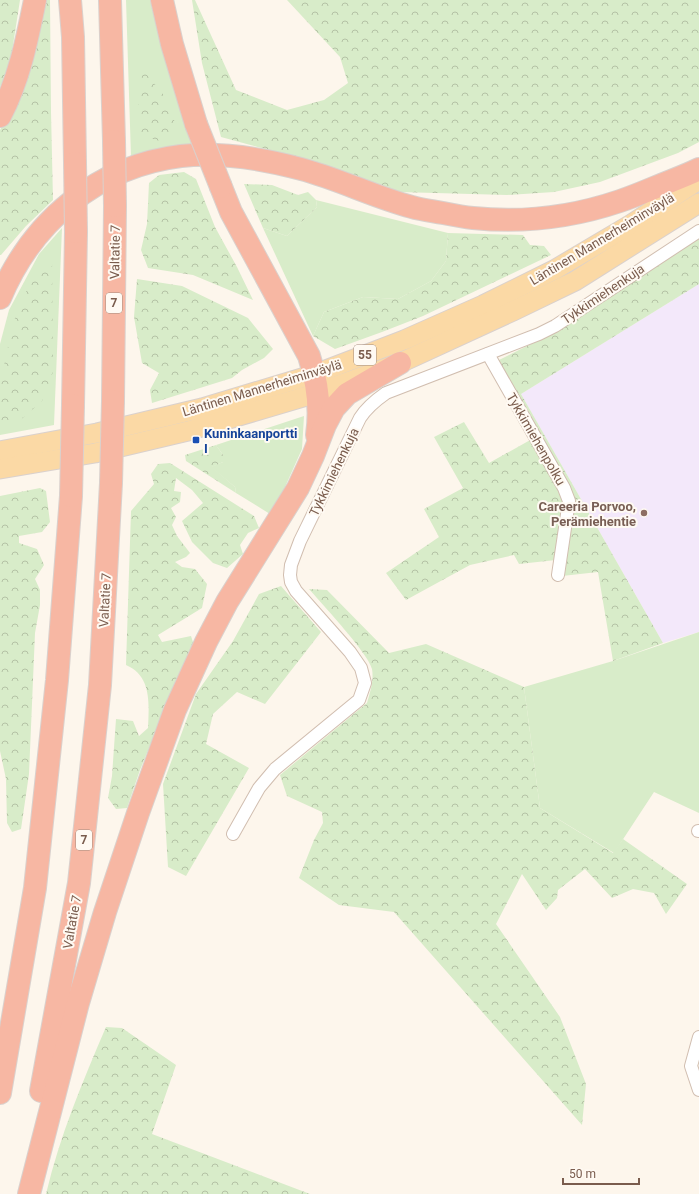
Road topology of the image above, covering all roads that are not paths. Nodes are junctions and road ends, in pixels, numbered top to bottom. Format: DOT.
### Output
graph roads {
  1 [pos="34,0"];
  2 [pos="70,0"];
  3 [pos="110,0"];
  4 [pos="162,0"];
  5 [pos="0,116"];
  6 [pos="699,169"];
  7 [pos="699,180"];
  8 [pos="699,204"];
  9 [pos="699,231"];
  10 [pos="0,298"];
  11 [pos="488,354"];
  12 [pos="400,363"];
  13 [pos="316,383"];
  14 [pos="0,451"];
  15 [pos="313,456"];
  16 [pos="0,469"];
  17 [pos="558,575"];
  18 [pos="233,834"];
  19 [pos="699,1037"];
  20 [pos="699,1090"];
  21 [pos="0,1093"];
  22 [pos="22,1194"];
  23 [pos="29,1194"];
  1 -- 5 [label="highway"];
  2 -- 21 [label="highway, bridge"];
  3 -- 22 [label="highway, Valtatie 7 / 7, bridge"];
  4 -- 13 [label="highway, bridge"];
  6 -- 10 [label="highway"];
  7 -- 13 [label="main road, Läntinen Mannerheiminväylä / 55"];
  8 -- 12 [label="main road, Läntinen Mannerheiminväylä / 55"];
  9 -- 11 [label="street, Tykkimiehenkuja"];
  11 -- 17 [label="street, Tykkimiehenpolku"];
  11 -- 18 [label="street, Tykkimiehenkuja"];
  12 -- 13 [label="main road, Läntinen Mannerheiminväylä / 55"];
  12 -- 15 [label="highway"];
  13 -- 14 [label="main road, Läntinen Mannerheiminväylä / 55"];
  13 -- 15 [label="highway"];
  13 -- 16 [label="main road, Läntinen Mannerheiminväylä / 55"];
  15 -- 23 [label="highway"];
  19 -- 20 [label="street"];
}
